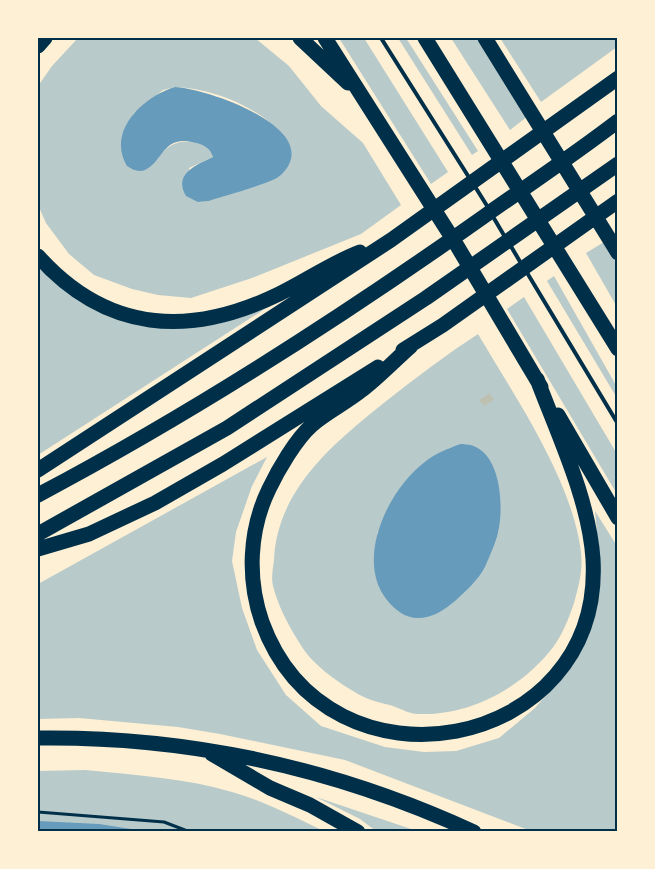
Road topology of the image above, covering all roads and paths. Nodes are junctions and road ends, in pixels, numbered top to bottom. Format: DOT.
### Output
graph roads {
  1 [pos="45,38"];
  2 [pos="300,38"];
  3 [pos="325,38"];
  4 [pos="381,38"];
  5 [pos="425,38"];
  6 [pos="485,38"];
  7 [pos="38,46"];
  8 [pos="618,78"];
  9 [pos="366,101"];
  10 [pos="618,120"];
  11 [pos="618,164"];
  12 [pos="618,201"];
  13 [pos="391,240"];
  14 [pos="618,253"];
  15 [pos="38,256"];
  16 [pos="411,346"];
  17 [pos="618,349"];
  18 [pos="537,379"];
  19 [pos="618,424"];
  20 [pos="38,470"];
  21 [pos="38,495"];
  22 [pos="618,518"];
  23 [pos="38,534"];
  24 [pos="38,549"];
  25 [pos="38,738"];
  26 [pos="203,750"];
  27 [pos="38,812"];
  28 [pos="190,832"];
  29 [pos="358,832"];
  30 [pos="474,832"];
  1 -- 7 [label="highway"];
  2 -- 9 [label="highway"];
  3 -- 9 [label="highway"];
  4 -- 19 [label="lane"];
  5 -- 17 [label="highway"];
  6 -- 14 [label="highway"];
  8 -- 13 [label="highway"];
  9 -- 18 [label="highway"];
  10 -- 21 [label="highway"];
  11 -- 23 [label="highway"];
  12 -- 16 [label="highway"];
  13 -- 15 [label="highway"];
  13 -- 20 [label="highway"];
  16 -- 18 [label="highway"];
  16 -- 24 [label="highway"];
  18 -- 22 [label="highway"];
  25 -- 26 [label="highway"];
  26 -- 29 [label="highway"];
  26 -- 30 [label="highway"];
  27 -- 28 [label="path"];
}
